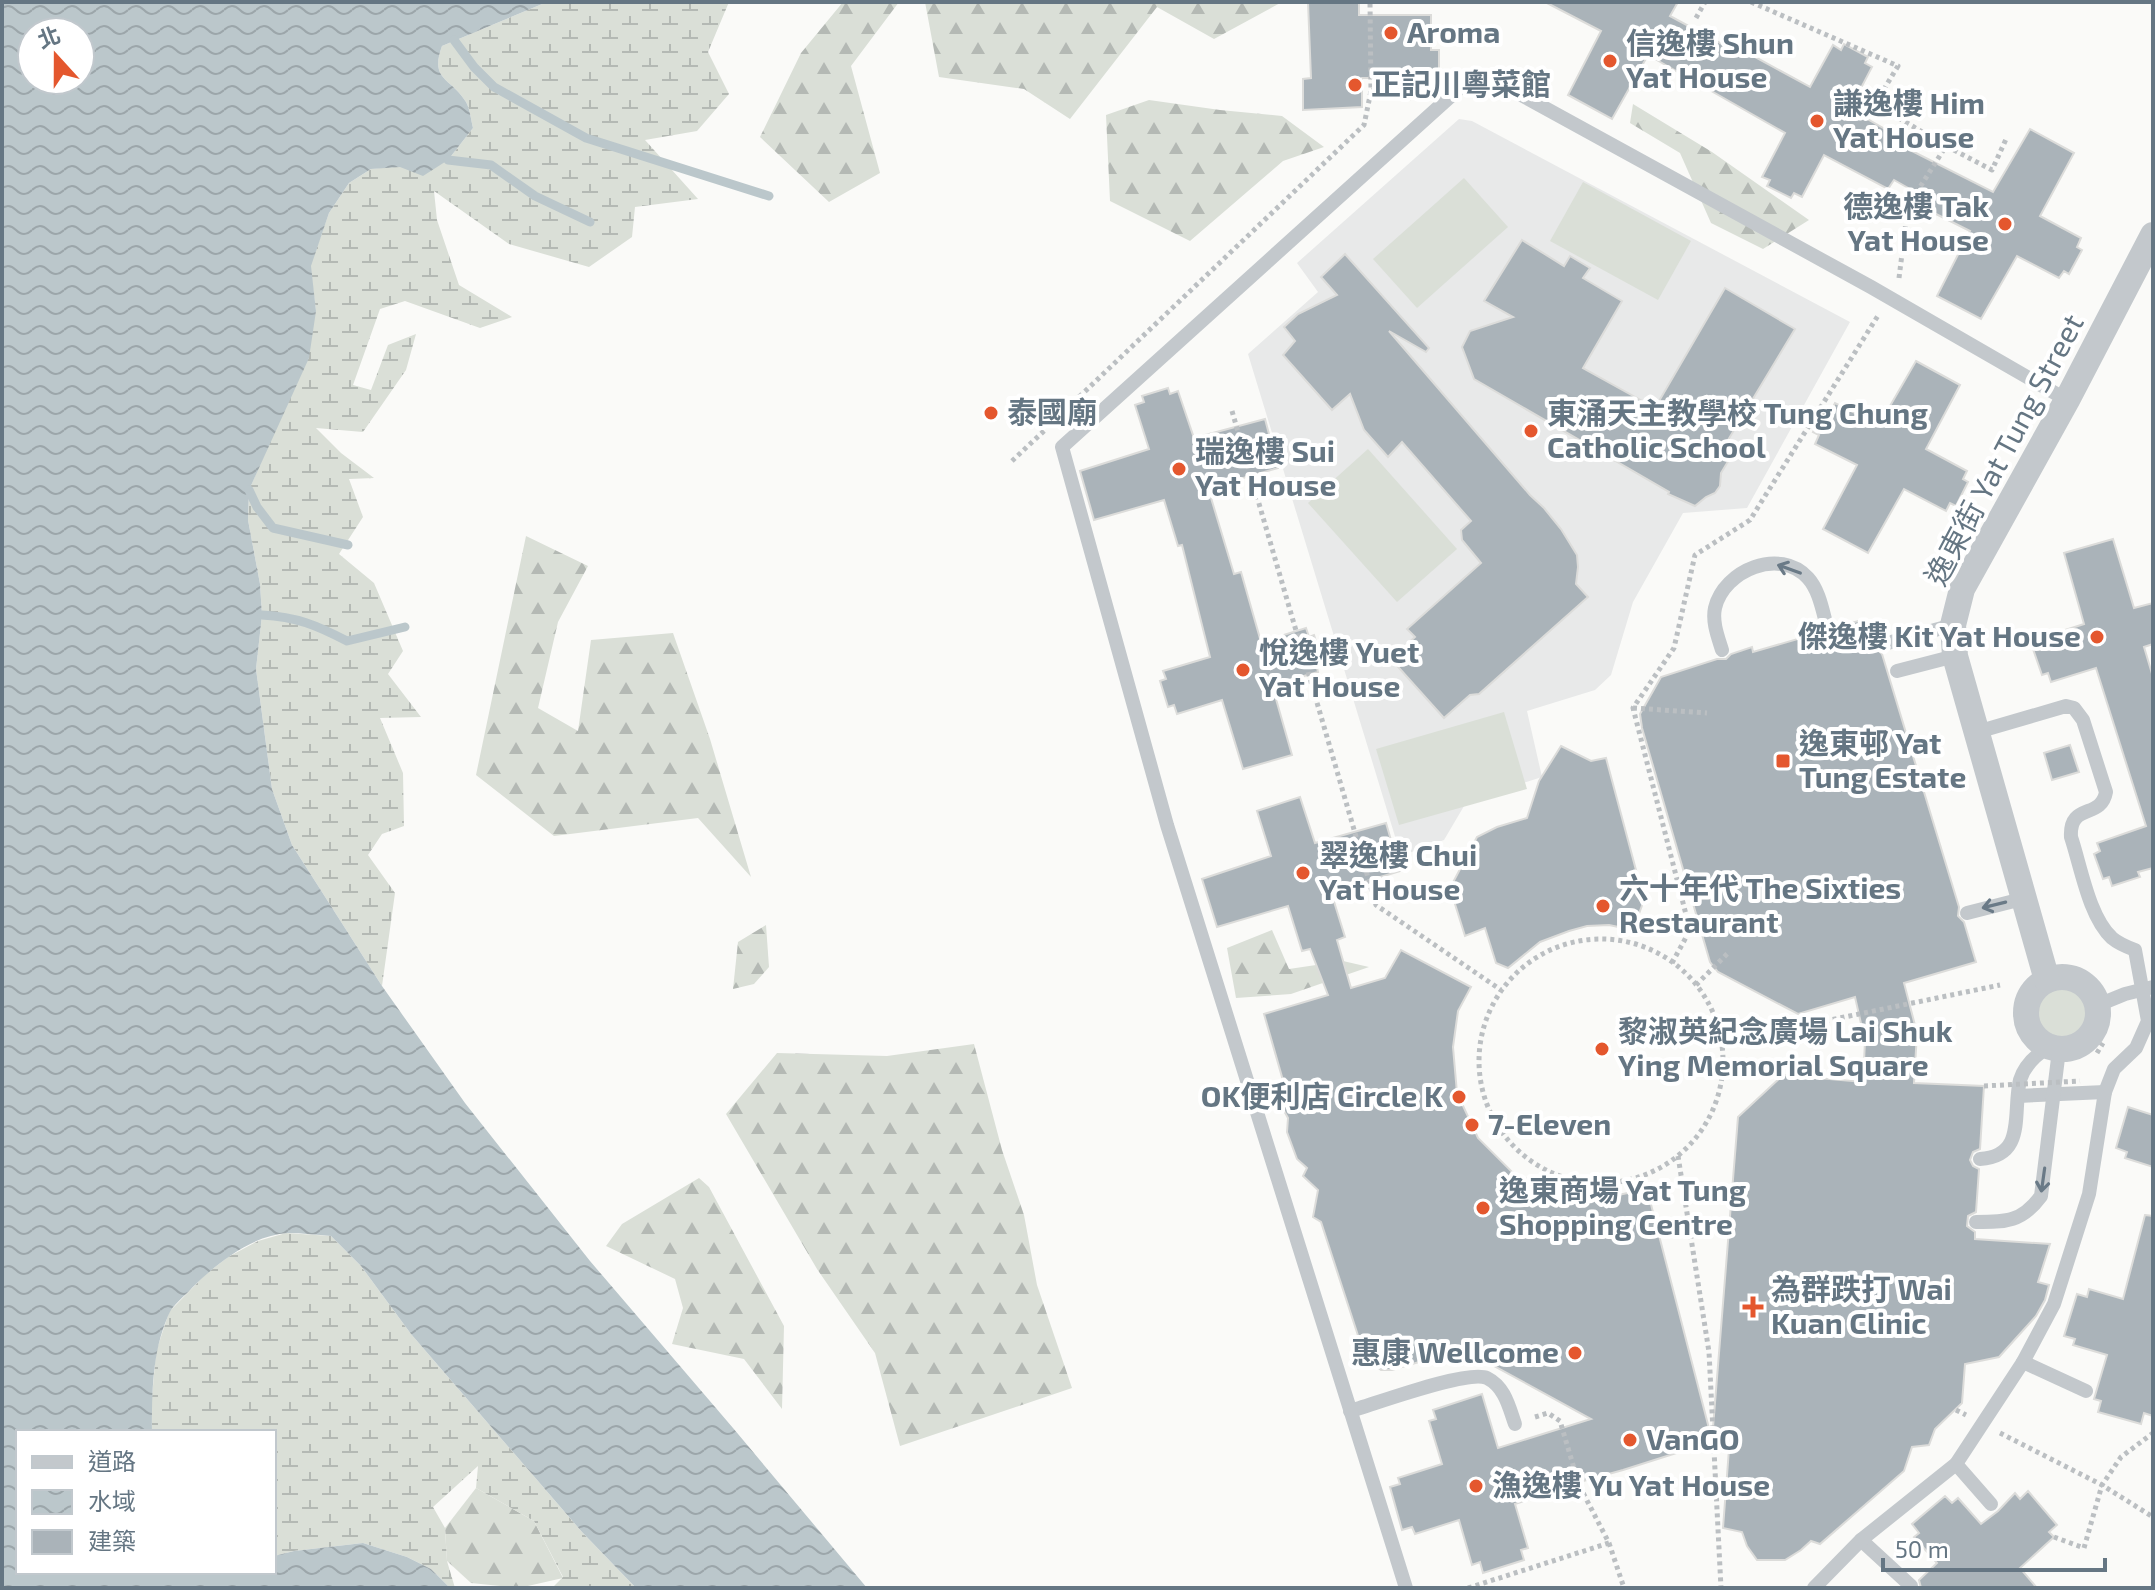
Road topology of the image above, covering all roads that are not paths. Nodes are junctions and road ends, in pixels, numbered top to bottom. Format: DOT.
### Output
graph roads {
  1 [pos="2153,235"];
  2 [pos="2067,400"];
  3 [pos="1953,625"];
  4 [pos="1828,630"];
  5 [pos="1884,644"];
  6 [pos="1722,650"];
  7 [pos="1955,656"];
  8 [pos="1897,671"];
  9 [pos="1977,732"];
  10 [pos="2022,899"];
  11 [pos="1967,913"];
  12 [pos="2047,980"];
  13 [pos="2148,989"];
  14 [pos="2098,1005"];
  15 [pos="2054,1048"];
  16 [pos="2105,1092"];
  17 [pos="2018,1096"];
  18 [pos="2054,1098"];
  19 [pos="1980,1159"];
  20 [pos="1976,1222"];
  21 [pos="2023,1362"];
  22 [pos="2086,1391"];
  23 [pos="1350,1411"];
  24 [pos="1515,1424"];
  25 [pos="1956,1464"];
  26 [pos="1991,1504"];
  27 [pos="1861,1540"];
  28 [pos="1911,1586"];
  29 [pos="1406,1588"];
  30 [pos="1814,1588"];
  1 -- 2 [label="street, 逸東街 Yat Tung Street"];
  2 -- 3 [label="street, 逸東街 Yat Tung Street"];
  2 -- 23 [label="lane"];
  3 -- 5 [label="lane"];
  3 -- 7 [label="street, 逸東街 Yat Tung Street"];
  4 -- 6 [label="lane, one-way"];
  7 -- 8 [label="lane"];
  7 -- 9 [label="street, 逸東街 Yat Tung Street"];
  9 -- 10 [label="street, 逸東街 Yat Tung Street"];
  9 -- 13 [label="lane"];
  10 -- 11 [label="lane, one-way"];
  10 -- 12 [label="street, 逸東街 Yat Tung Street"];
  12 -- 14 [label="street"];
  12 -- 15 [label="street"];
  13 -- 14 [label="lane"];
  13 -- 16 [label="lane"];
  14 -- 15 [label="street"];
  15 -- 17 [label="lane"];
  15 -- 18 [label="lane"];
  16 -- 18 [label="lane"];
  16 -- 21 [label="lane"];
  17 -- 18 [label="lane"];
  17 -- 19 [label="lane"];
  18 -- 20 [label="lane, one-way"];
  21 -- 22 [label="lane"];
  21 -- 25 [label="lane"];
  23 -- 24 [label="lane"];
  23 -- 29 [label="lane"];
  25 -- 26 [label="lane"];
  25 -- 27 [label="lane"];
  27 -- 28 [label="lane"];
  27 -- 30 [label="lane"];
}
